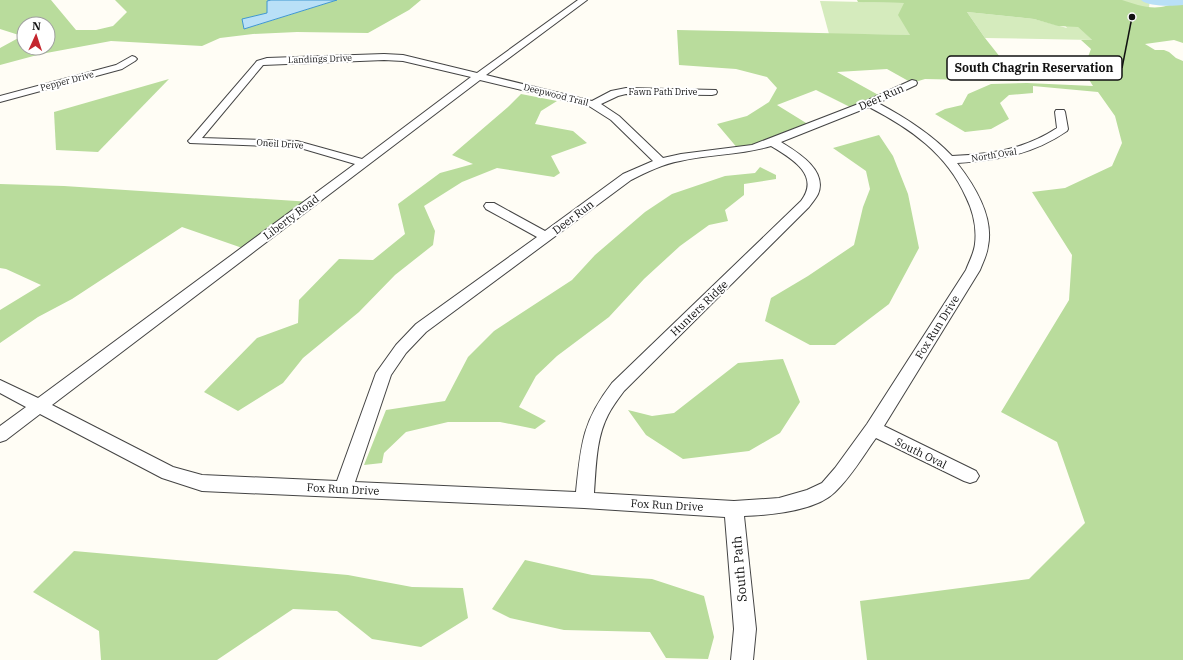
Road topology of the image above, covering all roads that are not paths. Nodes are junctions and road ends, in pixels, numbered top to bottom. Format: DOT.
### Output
graph roads {
  1 [pos="583,0"];
  2 [pos="132,59"];
  3 [pos="479,76"];
  4 [pos="912,83"];
  5 [pos="712,92"];
  6 [pos="0,98"];
  7 [pos="870,103"];
  8 [pos="593,104"];
  9 [pos="1060,112"];
  10 [pos="194,141"];
  11 [pos="772,142"];
  12 [pos="951,160"];
  13 [pos="364,162"];
  14 [pos="661,162"];
  15 [pos="490,206"];
  16 [pos="547,236"];
  17 [pos="0,386"];
  18 [pos="39,406"];
  19 [pos="873,429"];
  20 [pos="0,435"];
  21 [pos="970,476"];
  22 [pos="343,489"];
  23 [pos="584,500"];
  24 [pos="734,509"];
  25 [pos="742,660"];
  1 -- 3 [label="street, Liberty Road"];
  2 -- 6 [label="street, Pepper Drive"];
  3 -- 8 [label="street, Deepwood Trail"];
  3 -- 10 [label="street, Landings Drive"];
  3 -- 13 [label="street, Liberty Road"];
  4 -- 7 [label="street, Deer Run"];
  5 -- 8 [label="street, Fawn Path Drive"];
  7 -- 11 [label="street, Deer Run"];
  7 -- 12 [label="street, Fox Run Drive"];
  8 -- 14 [label="street, Deepwood Trail"];
  9 -- 12 [label="street, North Oval"];
  10 -- 13 [label="street, Oneil Drive"];
  11 -- 14 [label="street, Deer Run"];
  11 -- 23 [label="street, Hunters Ridge"];
  12 -- 19 [label="street, Fox Run Drive"];
  13 -- 18 [label="street, Liberty Road"];
  14 -- 16 [label="street, Deer Run"];
  15 -- 16 [label="street"];
  16 -- 22 [label="street, Deer Run"];
  17 -- 18 [label="street, Fox Run Drive"];
  18 -- 20 [label="street, Liberty Road"];
  18 -- 22 [label="street, Fox Run Drive"];
  19 -- 21 [label="street, South Oval"];
  19 -- 24 [label="street, Fox Run Drive"];
  22 -- 23 [label="street, Fox Run Drive"];
  23 -- 24 [label="street, Fox Run Drive"];
  24 -- 25 [label="street, South Path"];
}
